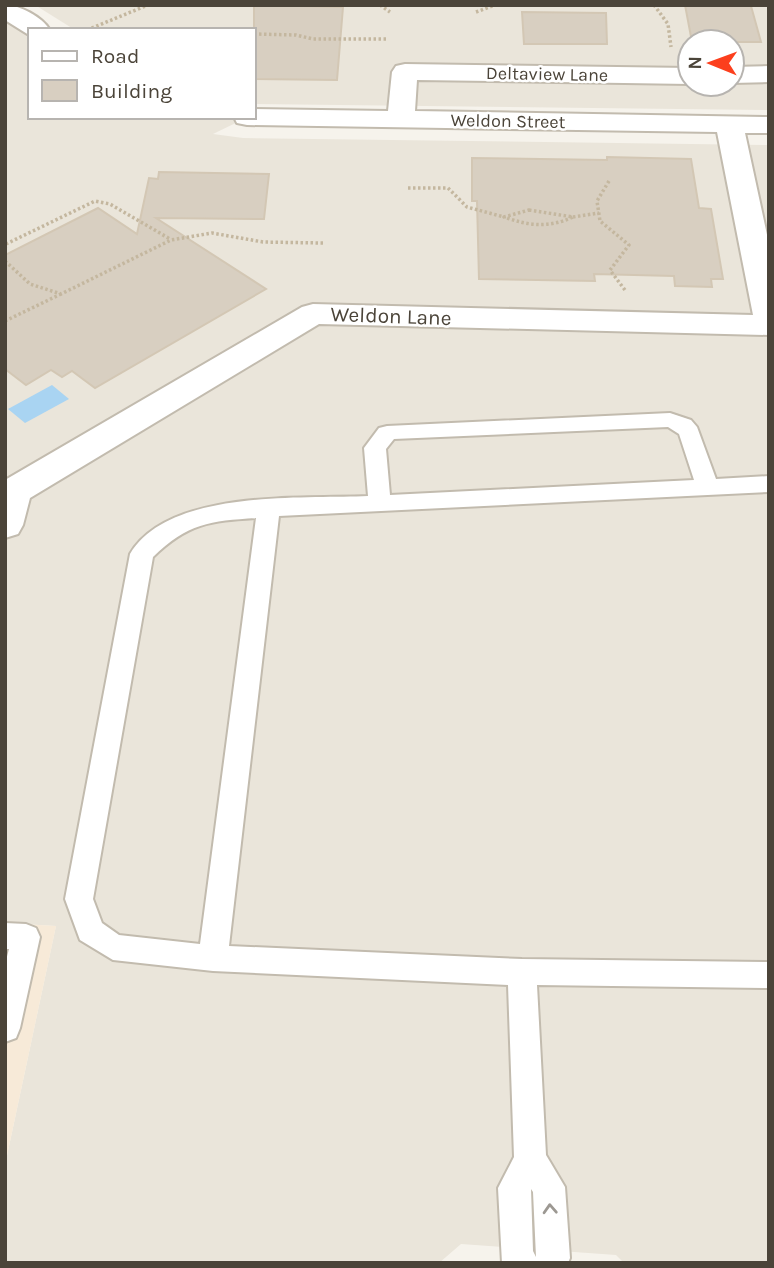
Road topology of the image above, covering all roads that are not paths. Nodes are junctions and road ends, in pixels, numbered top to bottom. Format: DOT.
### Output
graph roads {
  1 [pos="5,9"];
  2 [pos="35,28"];
  3 [pos="450,72"];
  4 [pos="769,74"];
  5 [pos="746,75"];
  6 [pos="676,76"];
  7 [pos="256,117"];
  8 [pos="401,119"];
  9 [pos="452,120"];
  10 [pos="729,124"];
  11 [pos="769,125"];
  12 [pos="769,317"];
  13 [pos="769,325"];
  14 [pos="769,484"];
  15 [pos="708,487"];
  16 [pos="380,505"];
  17 [pos="269,509"];
  18 [pos="5,526"];
  19 [pos="5,936"];
  20 [pos="214,958"];
  21 [pos="522,972"];
  22 [pos="769,975"];
  23 [pos="5,1028"];
  24 [pos="530,1160"];
  25 [pos="522,1263"];
  26 [pos="550,1263"];
  1 -- 2 [label="street"];
  3 -- 6 [label="street, Deltaview Lane"];
  3 -- 8 [label="street, Deltaview Lane"];
  3 -- 9 [label="street"];
  4 -- 5 [label="street"];
  7 -- 8 [label="street, Weldon Street"];
  8 -- 9 [label="street, Weldon Street"];
  9 -- 10 [label="street, Weldon Street"];
  10 -- 11 [label="street, Weldon Street"];
  10 -- 12 [label="street"];
  13 -- 18 [label="street, Weldon Lane"];
  14 -- 15 [label="lane"];
  15 -- 16 [label="lane"];
  15 -- 16 [label="lane"];
  16 -- 17 [label="lane"];
  17 -- 20 [label="lane"];
  17 -- 20 [label="lane"];
  19 -- 23 [label="lane"];
  20 -- 21 [label="lane"];
  21 -- 22 [label="lane"];
  21 -- 24 [label="lane"];
  24 -- 25 [label="lane"];
  26 -- 24 [label="lane, one-way"];
}
